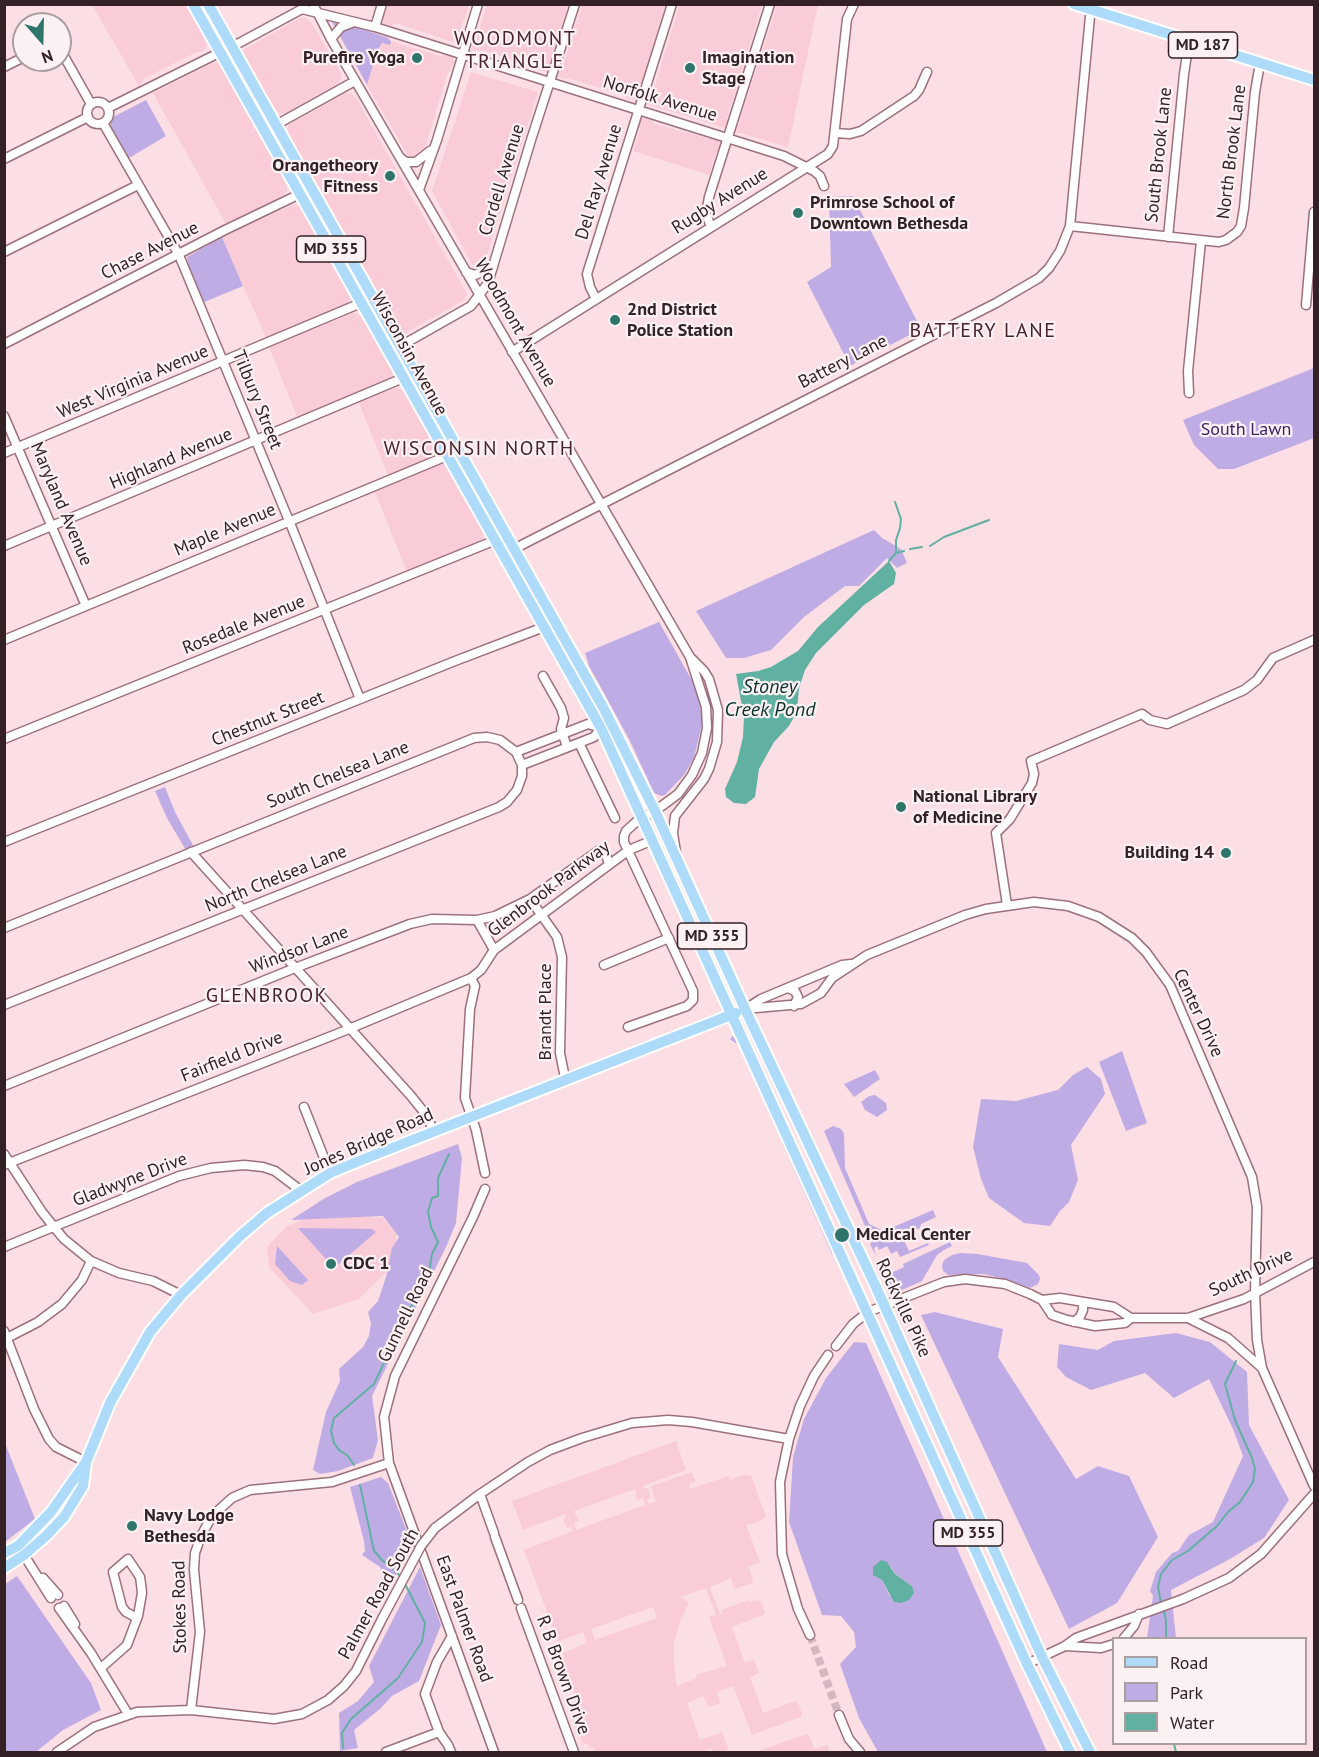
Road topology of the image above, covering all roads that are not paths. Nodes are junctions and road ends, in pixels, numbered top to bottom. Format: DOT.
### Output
graph roads {
  1 [pos="192,4"];
  2 [pos="207,4"];
  3 [pos="382,4"];
  4 [pos="478,4"];
  5 [pos="575,4"];
  6 [pos="672,4"];
  7 [pos="770,4"];
  8 [pos="854,4"];
  9 [pos="1074,4"];
  10 [pos="1091,7"];
  11 [pos="315,8"];
  12 [pos="357,22"];
  13 [pos="375,27"];
  14 [pos="331,39"];
  15 [pos="1190,41"];
  16 [pos="231,47"];
  17 [pos="220,52"];
  18 [pos="463,54"];
  19 [pos="1260,63"];
  20 [pos="72,70"];
  21 [pos="927,72"];
  22 [pos="1314,80"];
  23 [pos="355,81"];
  24 [pos="551,82"];
  25 [pos="91,104"];
  26 [pos="108,108"];
  27 [pos="639,109"];
  28 [pos="88,117"];
  29 [pos="103,123"];
  30 [pos="276,125"];
  31 [pos="265,131"];
  32 [pos="835,133"];
  33 [pos="727,137"];
  34 [pos="435,146"];
  35 [pos="400,157"];
  36 [pos="4,159"];
  37 [pos="806,167"];
  38 [pos="138,185"];
  39 [pos="824,186"];
  40 [pos="312,189"];
  41 [pos="419,190"];
  42 [pos="300,194"];
  43 [pos="1314,212"];
  44 [pos="1070,226"];
  45 [pos="711,227"];
  46 [pos="1168,237"];
  47 [pos="1201,241"];
  48 [pos="4,252"];
  49 [pos="179,255"];
  50 [pos="493,267"];
  51 [pos="466,272"];
  52 [pos="480,296"];
  53 [pos="373,298"];
  54 [pos="596,299"];
  55 [pos="362,303"];
  56 [pos="1306,305"];
  57 [pos="4,344"];
  58 [pos="400,346"];
  59 [pos="390,352"];
  60 [pos="512,352"];
  61 [pos="224,362"];
  62 [pos="415,373"];
  63 [pos="404,378"];
  64 [pos="1189,393"];
  65 [pos="4,416"];
  66 [pos="255,442"];
  67 [pos="18,447"];
  68 [pos="459,451"];
  69 [pos="4,453"];
  70 [pos="448,456"];
  71 [pos="601,504"];
  72 [pos="289,521"];
  73 [pos="52,527"];
  74 [pos="496,540"];
  75 [pos="4,546"];
  76 [pos="515,548"];
  77 [pos="504,554"];
  78 [pos="86,606"];
  79 [pos="324,610"];
  80 [pos="556,622"];
  81 [pos="544,627"];
  82 [pos="4,640"];
  83 [pos="1314,640"];
  84 [pos="690,657"];
  85 [pos="543,676"];
  86 [pos="360,699"];
  87 [pos="606,726"];
  88 [pos="562,734"];
  89 [pos="4,739"];
  90 [pos="579,743"];
  91 [pos="567,747"];
  92 [pos="516,752"];
  93 [pos="522,765"];
  94 [pos="655,811"];
  95 [pos="615,818"];
  96 [pos="643,818"];
  97 [pos="653,840"];
  98 [pos="4,842"];
  99 [pos="628,850"];
  100 [pos="191,852"];
  101 [pos="609,864"];
  102 [pos="678,864"];
  103 [pos="530,899"];
  104 [pos="1007,905"];
  105 [pos="244,910"];
  106 [pos="542,915"];
  107 [pos="477,920"];
  108 [pos="4,928"];
  109 [pos="669,938"];
  110 [pos="494,950"];
  111 [pos="851,964"];
  112 [pos="604,965"];
  113 [pos="295,968"];
  114 [pos="471,978"];
  115 [pos="812,978"];
  116 [pos="788,988"];
  117 [pos="821,993"];
  118 [pos="4,1005"];
  119 [pos="794,1006"];
  120 [pos="745,1009"];
  121 [pos="731,1015"];
  122 [pos="351,1028"];
  123 [pos="628,1028"];
  124 [pos="565,1078"];
  125 [pos="4,1086"];
  126 [pos="304,1107"];
  127 [pos="471,1117"];
  128 [pos="433,1130"];
  129 [pos="4,1154"];
  130 [pos="7,1164"];
  131 [pos="330,1173"];
  132 [pos="485,1173"];
  133 [pos="485,1189"];
  134 [pos="300,1191"];
  135 [pos="54,1227"];
  136 [pos="4,1247"];
  137 [pos="91,1261"];
  138 [pos="1314,1262"];
  139 [pos="1255,1293"];
  140 [pos="181,1295"];
  141 [pos="1042,1300"];
  142 [pos="1083,1303"];
  143 [pos="884,1305"];
  144 [pos="1100,1305"];
  145 [pos="868,1312"];
  146 [pos="1131,1318"];
  147 [pos="1188,1318"];
  148 [pos="1074,1322"];
  149 [pos="1108,1325"];
  150 [pos="6,1334"];
  151 [pos="836,1346"];
  152 [pos="828,1355"];
  153 [pos="1262,1368"];
  154 [pos="789,1439"];
  155 [pos="86,1462"];
  156 [pos="389,1463"];
  157 [pos="1314,1486"];
  158 [pos="480,1494"];
  159 [pos="1314,1494"];
  160 [pos="21,1550"];
  161 [pos="4,1553"];
  162 [pos="4,1568"];
  163 [pos="55,1596"];
  164 [pos="61,1607"];
  165 [pos="1139,1614"];
  166 [pos="137,1618"];
  167 [pos="1118,1622"];
  168 [pos="1097,1630"];
  169 [pos="810,1635"];
  170 [pos="452,1636"];
  171 [pos="1127,1636"];
  172 [pos="1112,1644"];
  173 [pos="1065,1646"];
  174 [pos="1101,1648"];
  175 [pos="1042,1657"];
  176 [pos="1026,1664"];
  177 [pos="100,1668"];
  178 [pos="191,1710"];
  179 [pos="128,1714"];
  180 [pos="839,1715"];
  181 [pos="439,1732"];
  182 [pos="450,1749"];
  183 [pos="57,1752"];
  184 [pos="386,1752"];
  185 [pos="494,1752"];
  186 [pos="574,1752"];
  187 [pos="860,1752"];
  188 [pos="1070,1752"];
  189 [pos="1090,1752"];
  1 -- 17 [label="main road, Wisconsin Avenue / MD 355"];
  2 -- 16 [label="main road, Wisconsin Avenue / MD 355"];
  3 -- 13 [label="street"];
  4 -- 18 [label="street"];
  5 -- 24 [label="street, Cordell Avenue"];
  6 -- 27 [label="street, Del Ray Avenue"];
  7 -- 33 [label="street"];
  8 -- 32 [label="street"];
  9 -- 10 [label="main road, MD 187"];
  10 -- 15 [label="main road, MD 187"];
  10 -- 44 [label="street, Battery Lane"];
  11 -- 12 [label="street, Norfolk Avenue"];
  11 -- 14 [label="street, Woodmont Avenue"];
  11 -- 16 [label="street, Norfolk Avenue"];
  12 -- 13 [label="street, Norfolk Avenue"];
  12 -- 14 [label="street"];
  13 -- 18 [label="street, Norfolk Avenue"];
  14 -- 23 [label="street, Woodmont Avenue"];
  15 -- 19 [label="main road, MD 187"];
  15 -- 46 [label="street, South Brook Lane"];
  16 -- 17 [label="street, Norfolk Avenue"];
  16 -- 30 [label="main road, Wisconsin Avenue / MD 355"];
  17 -- 26 [label="street, Norfolk Avenue"];
  17 -- 31 [label="main road, Wisconsin Avenue / MD 355"];
  18 -- 24 [label="street, Norfolk Avenue"];
  18 -- 34 [label="street"];
  19 -- 22 [label="main road, MD 187"];
  19 -- 47 [label="street, North Brook Lane"];
  20 -- 25 [label="street"];
  21 -- 32 [label="street"];
  23 -- 30 [label="street"];
  23 -- 35 [label="street, Woodmont Avenue"];
  24 -- 27 [label="street, Norfolk Avenue"];
  24 -- 50 [label="street, Cordell Avenue"];
  25 -- 26 [label="street"];
  25 -- 28 [label="street"];
  26 -- 29 [label="street"];
  27 -- 33 [label="street, Norfolk Avenue"];
  27 -- 54 [label="street, Del Ray Avenue"];
  28 -- 29 [label="street"];
  28 -- 36 [label="street"];
  29 -- 38 [label="street, Tilbury Street"];
  30 -- 31 [label="street"];
  30 -- 40 [label="main road, Wisconsin Avenue / MD 355"];
  31 -- 42 [label="main road, Wisconsin Avenue / MD 355"];
  32 -- 37 [label="street, Rugby Avenue"];
  33 -- 37 [label="street, Norfolk Avenue"];
  33 -- 45 [label="street"];
  34 -- 35 [label="street"];
  34 -- 41 [label="street"];
  35 -- 41 [label="street, Woodmont Avenue"];
  37 -- 39 [label="street"];
  37 -- 45 [label="street, Rugby Avenue"];
  38 -- 48 [label="street"];
  38 -- 49 [label="street, Tilbury Street"];
  40 -- 42 [label="street, Chase Avenue"];
  40 -- 53 [label="main road, Wisconsin Avenue / MD 355"];
  41 -- 51 [label="street, Woodmont Avenue"];
  42 -- 49 [label="street, Chase Avenue"];
  42 -- 55 [label="main road, Wisconsin Avenue / MD 355"];
  43 -- 56 [label="street"];
  44 -- 46 [label="street"];
  44 -- 71 [label="street, Battery Lane"];
  45 -- 54 [label="street, Rugby Avenue"];
  46 -- 47 [label="street"];
  47 -- 64 [label="street, North Brook Lane"];
  49 -- 57 [label="street, Chase Avenue"];
  49 -- 61 [label="street, Tilbury Street"];
  50 -- 51 [label="street"];
  50 -- 52 [label="street, Cordell Avenue"];
  51 -- 52 [label="street, Woodmont Avenue"];
  52 -- 58 [label="street, Cordell Avenue"];
  52 -- 60 [label="street, Woodmont Avenue"];
  53 -- 55 [label="street, West Virginia Avenue"];
  53 -- 58 [label="main road, Wisconsin Avenue / MD 355"];
  54 -- 60 [label="street, Rugby Avenue"];
  55 -- 59 [label="main road, Wisconsin Avenue / MD 355"];
  55 -- 61 [label="street, West Virginia Avenue"];
  58 -- 59 [label="street, Cordell Avenue"];
  58 -- 62 [label="main road, Wisconsin Avenue / MD 355"];
  59 -- 63 [label="main road, Wisconsin Avenue / MD 355"];
  60 -- 71 [label="street, Woodmont Avenue"];
  61 -- 66 [label="street, Tilbury Street"];
  61 -- 67 [label="street, West Virginia Avenue"];
  62 -- 63 [label="street, Highland Avenue"];
  62 -- 68 [label="main road, Wisconsin Avenue / MD 355"];
  63 -- 66 [label="street, Highland Avenue"];
  63 -- 70 [label="main road, Wisconsin Avenue / MD 355"];
  65 -- 67 [label="street, Maryland Avenue"];
  66 -- 72 [label="street, Tilbury Street"];
  66 -- 73 [label="street, Highland Avenue"];
  67 -- 69 [label="street, West Virginia Avenue"];
  67 -- 73 [label="street, Maryland Avenue"];
  68 -- 70 [label="street, Maple Avenue"];
  68 -- 76 [label="main road, Wisconsin Avenue / MD 355"];
  70 -- 72 [label="street, Maple Avenue"];
  70 -- 74 [label="main road, Wisconsin Avenue / MD 355"];
  71 -- 76 [label="street, Battery Lane"];
  71 -- 84 [label="street, Woodmont Avenue"];
  72 -- 78 [label="street, Maple Avenue"];
  72 -- 79 [label="street, Tilbury Street"];
  73 -- 75 [label="street, Highland Avenue"];
  73 -- 78 [label="street, Maryland Avenue"];
  74 -- 77 [label="main road, Wisconsin Avenue / MD 355"];
  74 -- 79 [label="street, Rosedale Avenue"];
  76 -- 77 [label="street, Battery Lane"];
  76 -- 80 [label="main road, Wisconsin Avenue / MD 355"];
  77 -- 81 [label="main road, Wisconsin Avenue / MD 355"];
  78 -- 82 [label="street, Maple Avenue"];
  79 -- 86 [label="street, Tilbury Street"];
  79 -- 89 [label="street, Rosedale Avenue"];
  80 -- 81 [label="main road"];
  80 -- 87 [label="main road, Wisconsin Avenue / MD 355"];
  81 -- 86 [label="street, Chestnut Street"];
  81 -- 87 [label="main road, Wisconsin Avenue / MD 355"];
  83 -- 104 [label="street"];
  84 -- 94 [label="street, Woodmont Avenue"];
  84 -- 102 [label="street, Woodmont Avenue"];
  85 -- 88 [label="street"];
  86 -- 98 [label="street, Chestnut Street"];
  87 -- 88 [label="street"];
  87 -- 90 [label="street"];
  87 -- 94 [label="main road, Wisconsin Avenue / MD 355"];
  87 -- 96 [label="main road, Wisconsin Avenue / MD 355"];
  88 -- 91 [label="street"];
  88 -- 92 [label="street"];
  90 -- 91 [label="street"];
  90 -- 95 [label="street"];
  91 -- 93 [label="street"];
  92 -- 93 [label="street"];
  92 -- 100 [label="street, South Chelsea Lane"];
  93 -- 105 [label="street, North Chelsea Lane"];
  94 -- 96 [label="street, Woodmont Avenue"];
  94 -- 102 [label="main road, Rockville Pike / MD 355"];
  96 -- 97 [label="main road, Rockville Pike / MD 355"];
  96 -- 99 [label="street, Woodmont Avenue"];
  97 -- 99 [label="street, Glenbrook Parkway"];
  97 -- 121 [label="main road, Rockville Pike / MD 355"];
  99 -- 101 [label="street, Glenbrook Parkway"];
  99 -- 109 [label="street"];
  100 -- 105 [label="street"];
  100 -- 108 [label="street, South Chelsea Lane"];
  101 -- 103 [label="street, Windsor Lane"];
  101 -- 106 [label="street, Glenbrook Parkway"];
  102 -- 120 [label="main road, Rockville Pike / MD 355"];
  103 -- 106 [label="street"];
  103 -- 107 [label="street, Windsor Lane"];
  104 -- 111 [label="street, Center Drive"];
  104 -- 139 [label="street, Center Drive"];
  105 -- 113 [label="street"];
  105 -- 118 [label="street, North Chelsea Lane"];
  106 -- 110 [label="street, Glenbrook Parkway"];
  106 -- 124 [label="street, Brandt Place"];
  107 -- 110 [label="street"];
  107 -- 113 [label="street, Windsor Lane"];
  109 -- 112 [label="street"];
  109 -- 123 [label="street"];
  110 -- 114 [label="street, Glenbrook Parkway"];
  111 -- 115 [label="street, Center Drive"];
  111 -- 117 [label="street, Center Drive"];
  113 -- 122 [label="street"];
  113 -- 125 [label="street, Windsor Lane"];
  114 -- 122 [label="street, Fairfield Drive"];
  114 -- 127 [label="street"];
  115 -- 116 [label="street, Center Drive"];
  115 -- 117 [label="street"];
  116 -- 119 [label="street"];
  116 -- 120 [label="street, Center Drive"];
  117 -- 119 [label="street, Center Drive"];
  119 -- 120 [label="street, Center Drive"];
  120 -- 121 [label="main road, Jones Bridge Road"];
  120 -- 143 [label="main road, Rockville Pike / MD 355"];
  121 -- 124 [label="main road, Jones Bridge Road"];
  121 -- 145 [label="main road, Rockville Pike / MD 355"];
  122 -- 128 [label="street"];
  122 -- 130 [label="street, Fairfield Drive"];
  124 -- 127 [label="main road, Jones Bridge Road"];
  126 -- 131 [label="street"];
  127 -- 128 [label="main road, Jones Bridge Road"];
  127 -- 132 [label="street"];
  128 -- 131 [label="main road, Jones Bridge Road"];
  129 -- 130 [label="street"];
  130 -- 135 [label="street"];
  131 -- 134 [label="main road, Jones Bridge Road"];
  133 -- 156 [label="street, Gunnell Road"];
  134 -- 135 [label="street, Gladwyne Drive"];
  134 -- 140 [label="main road, Jones Bridge Road"];
  135 -- 136 [label="street, Gladwyne Drive"];
  135 -- 137 [label="street"];
  137 -- 140 [label="street"];
  137 -- 150 [label="street"];
  138 -- 139 [label="street, South Drive"];
  139 -- 147 [label="street, South Drive"];
  139 -- 153 [label="street, Center Drive"];
  140 -- 155 [label="main road, Jones Bridge Road"];
  141 -- 142 [label="street, South Drive"];
  141 -- 143 [label="street, South Drive"];
  141 -- 148 [label="street, South Drive"];
  142 -- 144 [label="street, South Drive"];
  142 -- 148 [label="street"];
  143 -- 145 [label="street, South Drive"];
  143 -- 175 [label="main road, Rockville Pike / MD 355"];
  144 -- 146 [label="street, South Drive"];
  144 -- 149 [label="street"];
  145 -- 151 [label="street, South Drive"];
  145 -- 176 [label="main road, Rockville Pike / MD 355"];
  146 -- 147 [label="street, South Drive"];
  146 -- 149 [label="street, South Drive"];
  147 -- 153 [label="street, Center Drive"];
  148 -- 149 [label="street, South Drive"];
  150 -- 155 [label="street"];
  152 -- 154 [label="street"];
  153 -- 157 [label="street, Center Drive"];
  154 -- 158 [label="street, Palmer Road South"];
  154 -- 169 [label="street"];
  155 -- 160 [label="main road, Jones Bridge Road"];
  156 -- 170 [label="street, East Palmer Road"];
  156 -- 178 [label="street, Stokes Road"];
  158 -- 178 [label="street, Palmer Road South, bridge"];
  158 -- 186 [label="street, R B Brown Drive"];
  159 -- 165 [label="street"];
  160 -- 161 [label="main road, Jones Bridge Road"];
  160 -- 162 [label="main road, Jones Bridge Road"];
  160 -- 163 [label="street"];
  164 -- 177 [label="street"];
  165 -- 167 [label="street"];
  165 -- 171 [label="street"];
  166 -- 166 [label="street"];
  166 -- 177 [label="street"];
  167 -- 168 [label="street"];
  167 -- 171 [label="street"];
  168 -- 173 [label="street"];
  168 -- 174 [label="street"];
  170 -- 181 [label="street"];
  170 -- 185 [label="street, East Palmer Road"];
  172 -- 174 [label="street"];
  173 -- 174 [label="street"];
  173 -- 175 [label="street"];
  175 -- 176 [label="street"];
  175 -- 189 [label="main road, Rockville Pike / MD 355"];
  176 -- 188 [label="main road, Rockville Pike / MD 355"];
  177 -- 179 [label="street"];
  178 -- 179 [label="street, Palmer Road South"];
  179 -- 183 [label="street, Palmer Road South"];
  180 -- 187 [label="street"];
  181 -- 182 [label="street"];
  181 -- 184 [label="street"];
}
